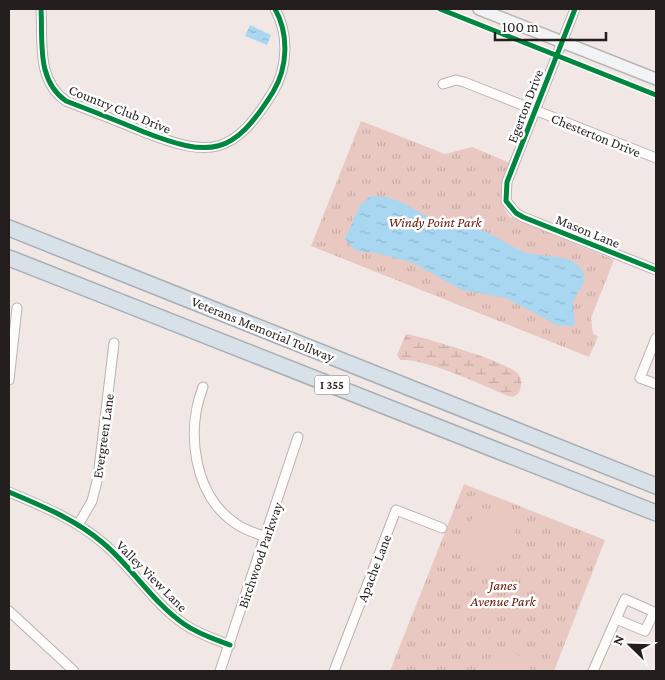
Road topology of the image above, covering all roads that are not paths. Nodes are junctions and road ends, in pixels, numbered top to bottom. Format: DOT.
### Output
graph roads {
  1 [pos="41,9"];
  2 [pos="275,9"];
  3 [pos="479,9"];
  4 [pos="576,9"];
  5 [pos="562,42"];
  6 [pos="656,79"];
  7 [pos="443,84"];
  8 [pos="535,111"];
  9 [pos="656,158"];
  10 [pos="514,211"];
  11 [pos="9,228"];
  12 [pos="9,258"];
  13 [pos="656,270"];
  14 [pos="17,308"];
  15 [pos="656,338"];
  16 [pos="114,344"];
  17 [pos="9,379"];
  18 [pos="656,384"];
  19 [pos="203,387"];
  20 [pos="298,437"];
  21 [pos="656,486"];
  22 [pos="9,492"];
  23 [pos="656,512"];
  24 [pos="78,525"];
  25 [pos="442,528"];
  26 [pos="266,537"];
  27 [pos="9,611"];
  28 [pos="616,619"];
  29 [pos="230,645"];
  30 [pos="74,671"];
  31 [pos="220,671"];
  32 [pos="334,671"];
  33 [pos="593,671"];
  1 -- 2 [label="street, Country Club Drive"];
  3 -- 5 [label="main road"];
  4 -- 5 [label="street, Egerton Drive"];
  5 -- 6 [label="main road"];
  5 -- 8 [label="street, Egerton Drive"];
  7 -- 8 [label="street, Chesterton Drive"];
  8 -- 9 [label="street, Chesterton Drive"];
  8 -- 10 [label="street, Egerton Drive"];
  10 -- 13 [label="street, Mason Lane"];
  11 -- 21 [label="highway, Veterans Memorial Tollway / I 355"];
  12 -- 23 [label="highway, Veterans Memorial Tollway / I 355"];
  14 -- 17 [label="street"];
  15 -- 18 [label="street"];
  16 -- 24 [label="street, Evergreen Lane"];
  19 -- 26 [label="street"];
  20 -- 26 [label="street, Birchwood Parkway"];
  22 -- 24 [label="street, Valley View Lane"];
  24 -- 29 [label="street, Valley View Lane"];
  25 -- 32 [label="street, Apache Lane"];
  26 -- 29 [label="street, Birchwood Parkway"];
  27 -- 30 [label="street"];
  28 -- 33 [label="street"];
  29 -- 31 [label="street, Birchwood Parkway"];
}
